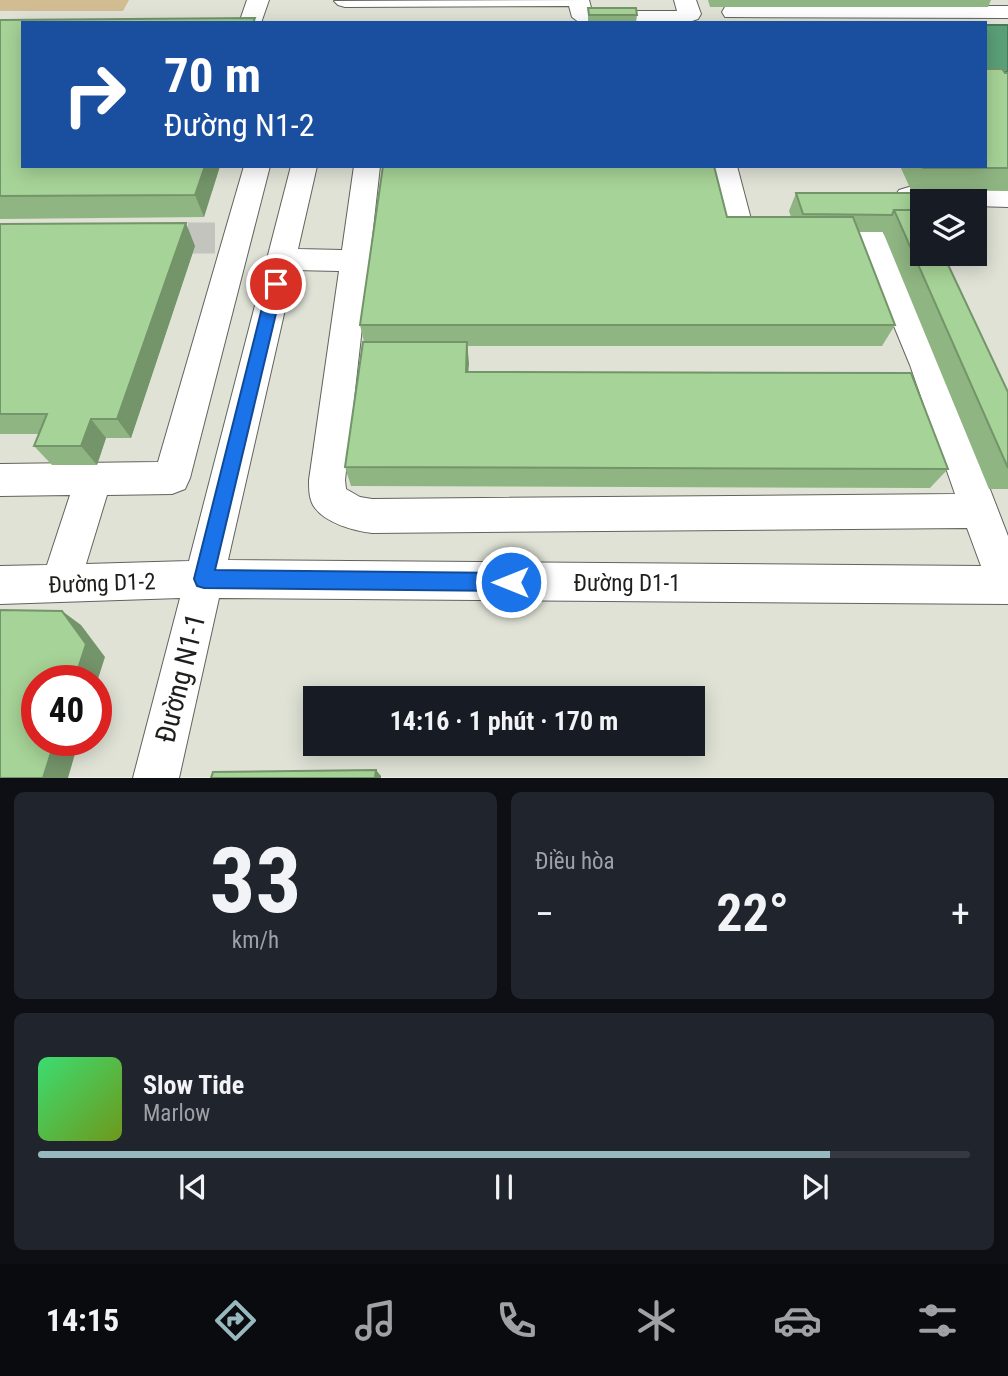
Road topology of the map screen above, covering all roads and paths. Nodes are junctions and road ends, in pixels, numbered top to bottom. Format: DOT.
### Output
graph roads {
  1 [pos="258,0"];
  2 [pos="345,0"];
  3 [pos="364,0"];
  4 [pos="685,0"];
  5 [pos="733,12"];
  6 [pos="1008,12"];
  7 [pos="251,21"];
  8 [pos="340,21"];
  9 [pos="256,168"];
  10 [pos="304,168"];
  11 [pos="367,168"];
  12 [pos="724,168"];
  13 [pos="909,196"];
  14 [pos="1008,198"];
  15 [pos="282,259"];
  16 [pos="355,261"];
  17 [pos="0,480"];
  18 [pos="93,480"];
  19 [pos="980,511"];
  20 [pos="204,579"];
  21 [pos="0,585"];
  22 [pos="60,585"];
  23 [pos="1008,586"];
  24 [pos="156,778"];
  1 -- 7 [label="street"];
  2 -- 3 [label="street"];
  2 -- 8 [label="street"];
  3 -- 4 [label="street"];
  5 -- 6 [label="street"];
  9 -- 18 [label="street"];
  10 -- 15 [label="street, Đường N1-1"];
  11 -- 16 [label="street"];
  12 -- 19 [label="street"];
  13 -- 14 [label="street"];
  15 -- 16 [label="lane"];
  15 -- 20 [label="street, Đường N1-1"];
  16 -- 19 [label="street"];
  17 -- 18 [label="street"];
  18 -- 22 [label="street"];
  19 -- 23 [label="street"];
  20 -- 22 [label="street, Đường D1-2"];
  20 -- 23 [label="street, Đường D1-1"];
  20 -- 24 [label="street, Đường N1-1"];
  21 -- 22 [label="street, Đường D1-2"];
}
